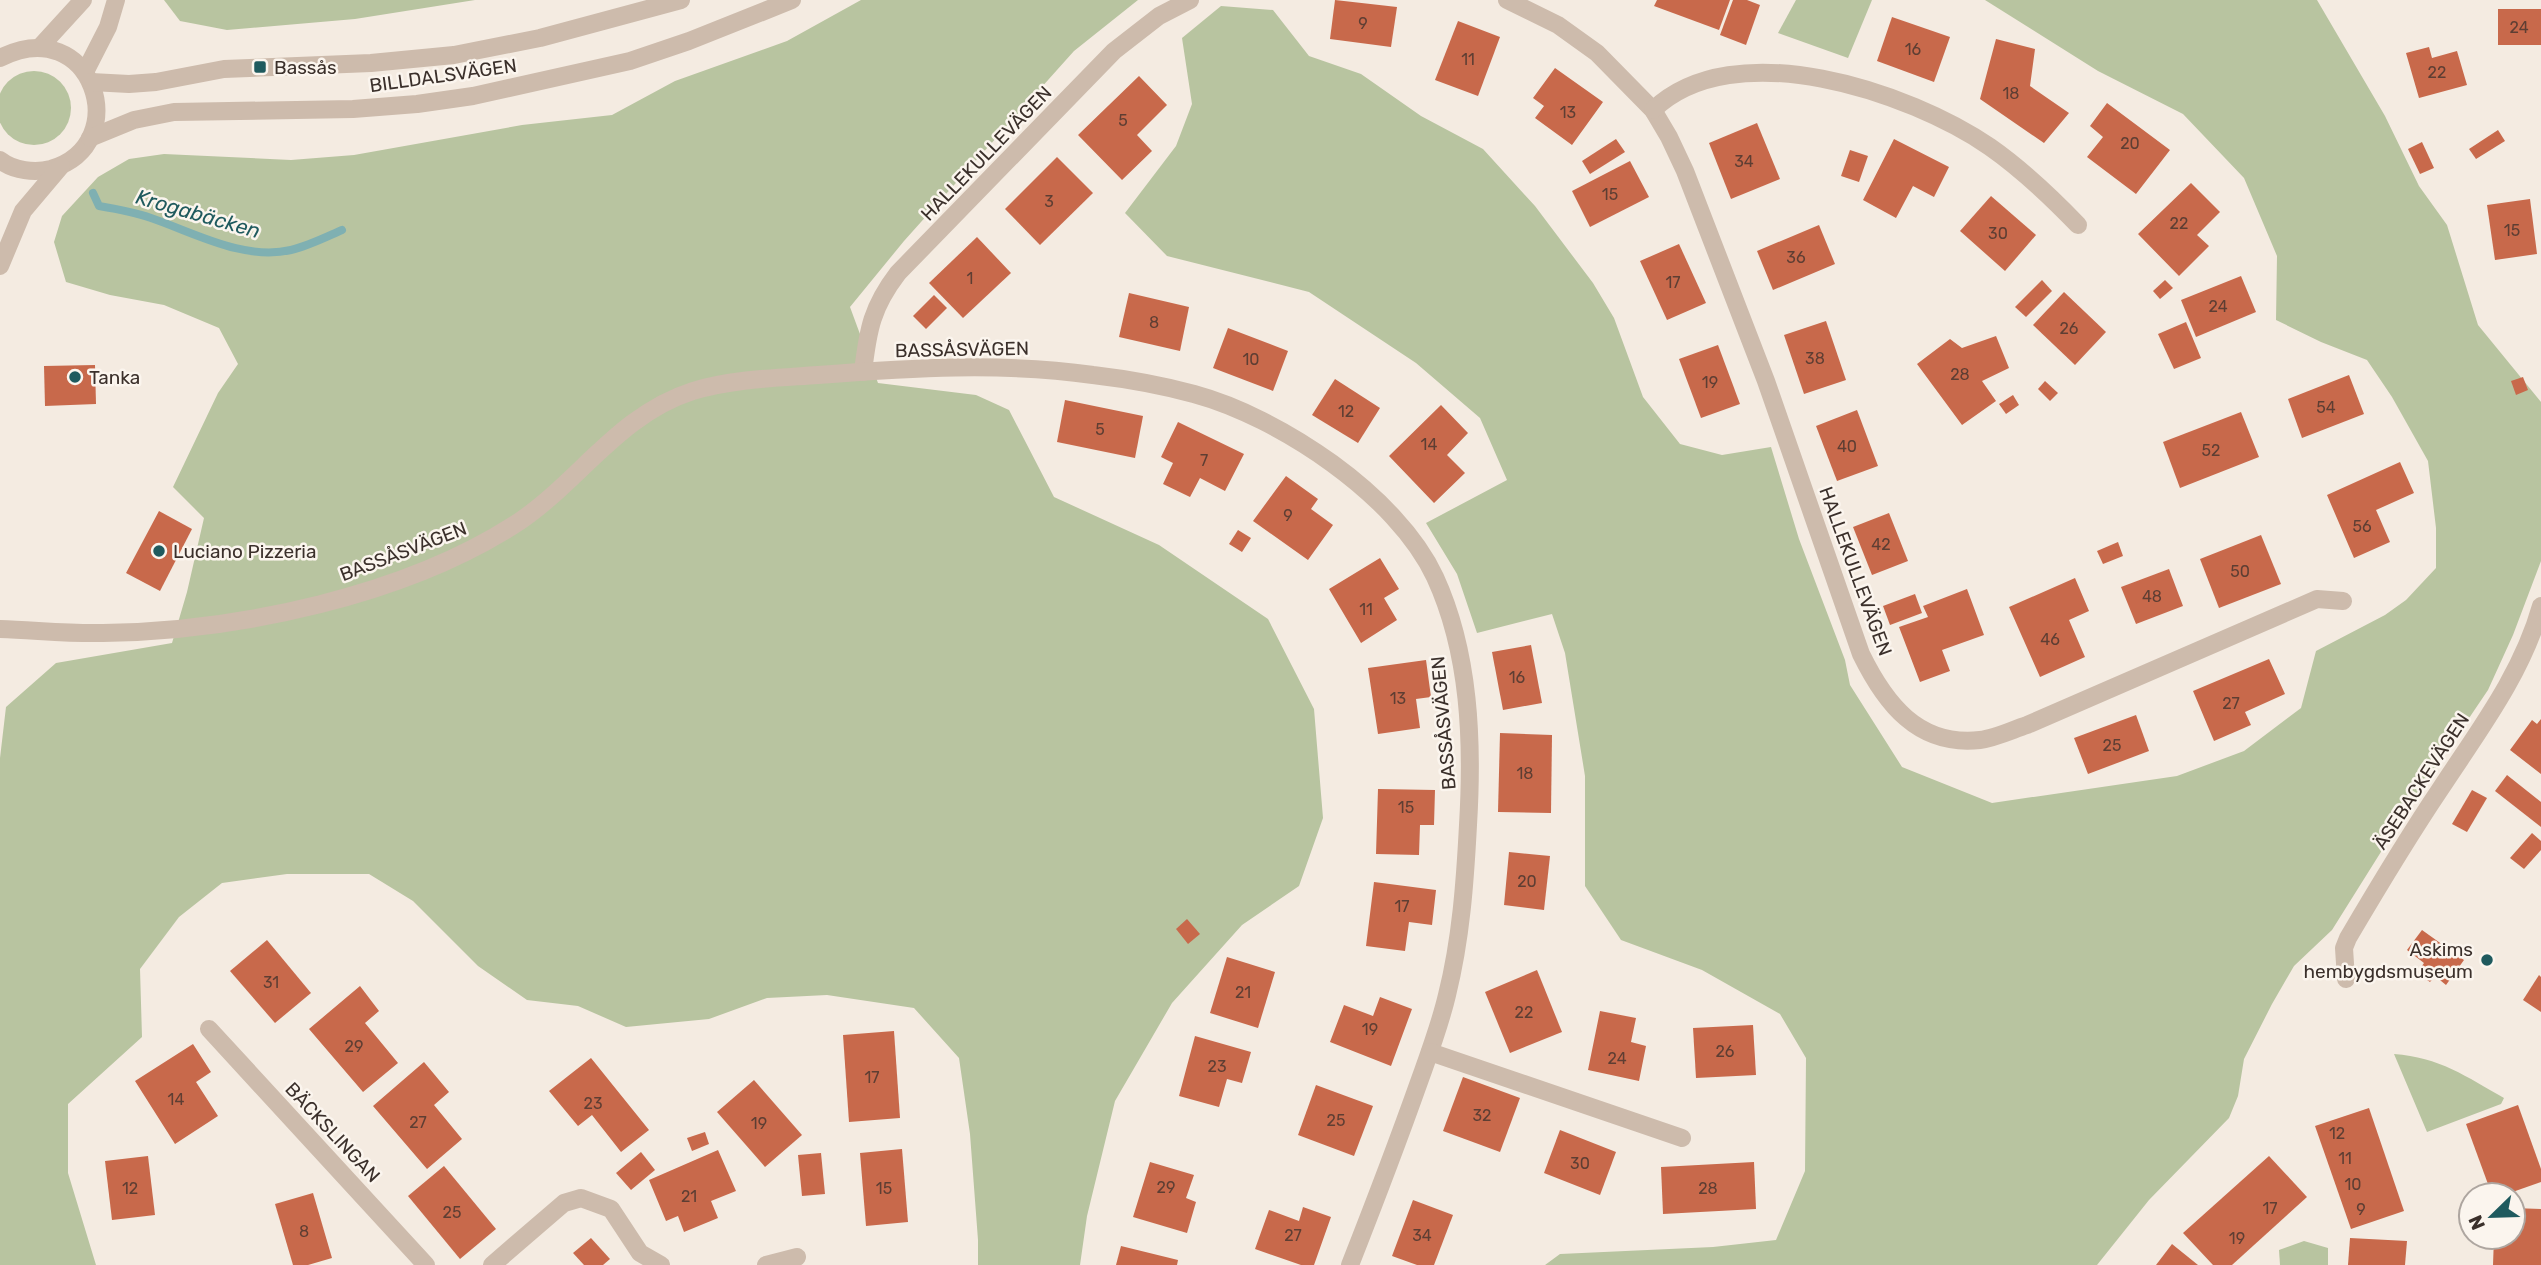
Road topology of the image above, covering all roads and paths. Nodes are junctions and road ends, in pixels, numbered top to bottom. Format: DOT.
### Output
graph roads {
  1 [pos="83,0"];
  2 [pos="116,0"];
  3 [pos="681,0"];
  4 [pos="792,0"];
  5 [pos="1190,0"];
  6 [pos="1507,0"];
  7 [pos="40,47"];
  8 [pos="5,54"];
  9 [pos="88,77"];
  10 [pos="1653,110"];
  11 [pos="90,138"];
  12 [pos="0,160"];
  13 [pos="62,165"];
  14 [pos="2078,225"];
  15 [pos="0,266"];
  16 [pos="863,372"];
  17 [pos="2343,601"];
  18 [pos="2541,607"];
  19 [pos="0,629"];
  20 [pos="2346,979"];
  21 [pos="209,1029"];
  22 [pos="1430,1052"];
  23 [pos="1682,1138"];
  24 [pos="797,1257"];
  25 [pos="426,1265"];
  26 [pos="492,1265"];
  27 [pos="661,1265"];
  28 [pos="766,1265"];
  29 [pos="1350,1265"];
  1 -- 7 [label="street"];
  2 -- 9 [label="street"];
  3 -- 9 [label="street, BILLDALSVÄGEN"];
  4 -- 11 [label="street, BILLDALSVÄGEN"];
  5 -- 16 [label="street, HALLEKULLEVÄGEN"];
  6 -- 10 [label="street, HALLEKULLEVÄGEN"];
  7 -- 8 [label="street"];
  7 -- 9 [label="street"];
  9 -- 11 [label="street"];
  10 -- 14 [label="street"];
  10 -- 17 [label="street, HALLEKULLEVÄGEN"];
  11 -- 13 [label="street, BILLDALSVÄGEN"];
  12 -- 13 [label="street"];
  13 -- 15 [label="street, BILLDALSVÄGEN"];
  16 -- 19 [label="street, BASSÅSVÄGEN"];
  16 -- 22 [label="street, BASSÅSVÄGEN"];
  18 -- 20 [label="street, ÄSEBACKEVÄGEN"];
  21 -- 25 [label="street, BÄCKSLINGAN"];
  22 -- 23 [label="street"];
  22 -- 29 [label="street, BASSÅSVÄGEN"];
  24 -- 28 [label="street"];
  26 -- 27 [label="street"];
}
